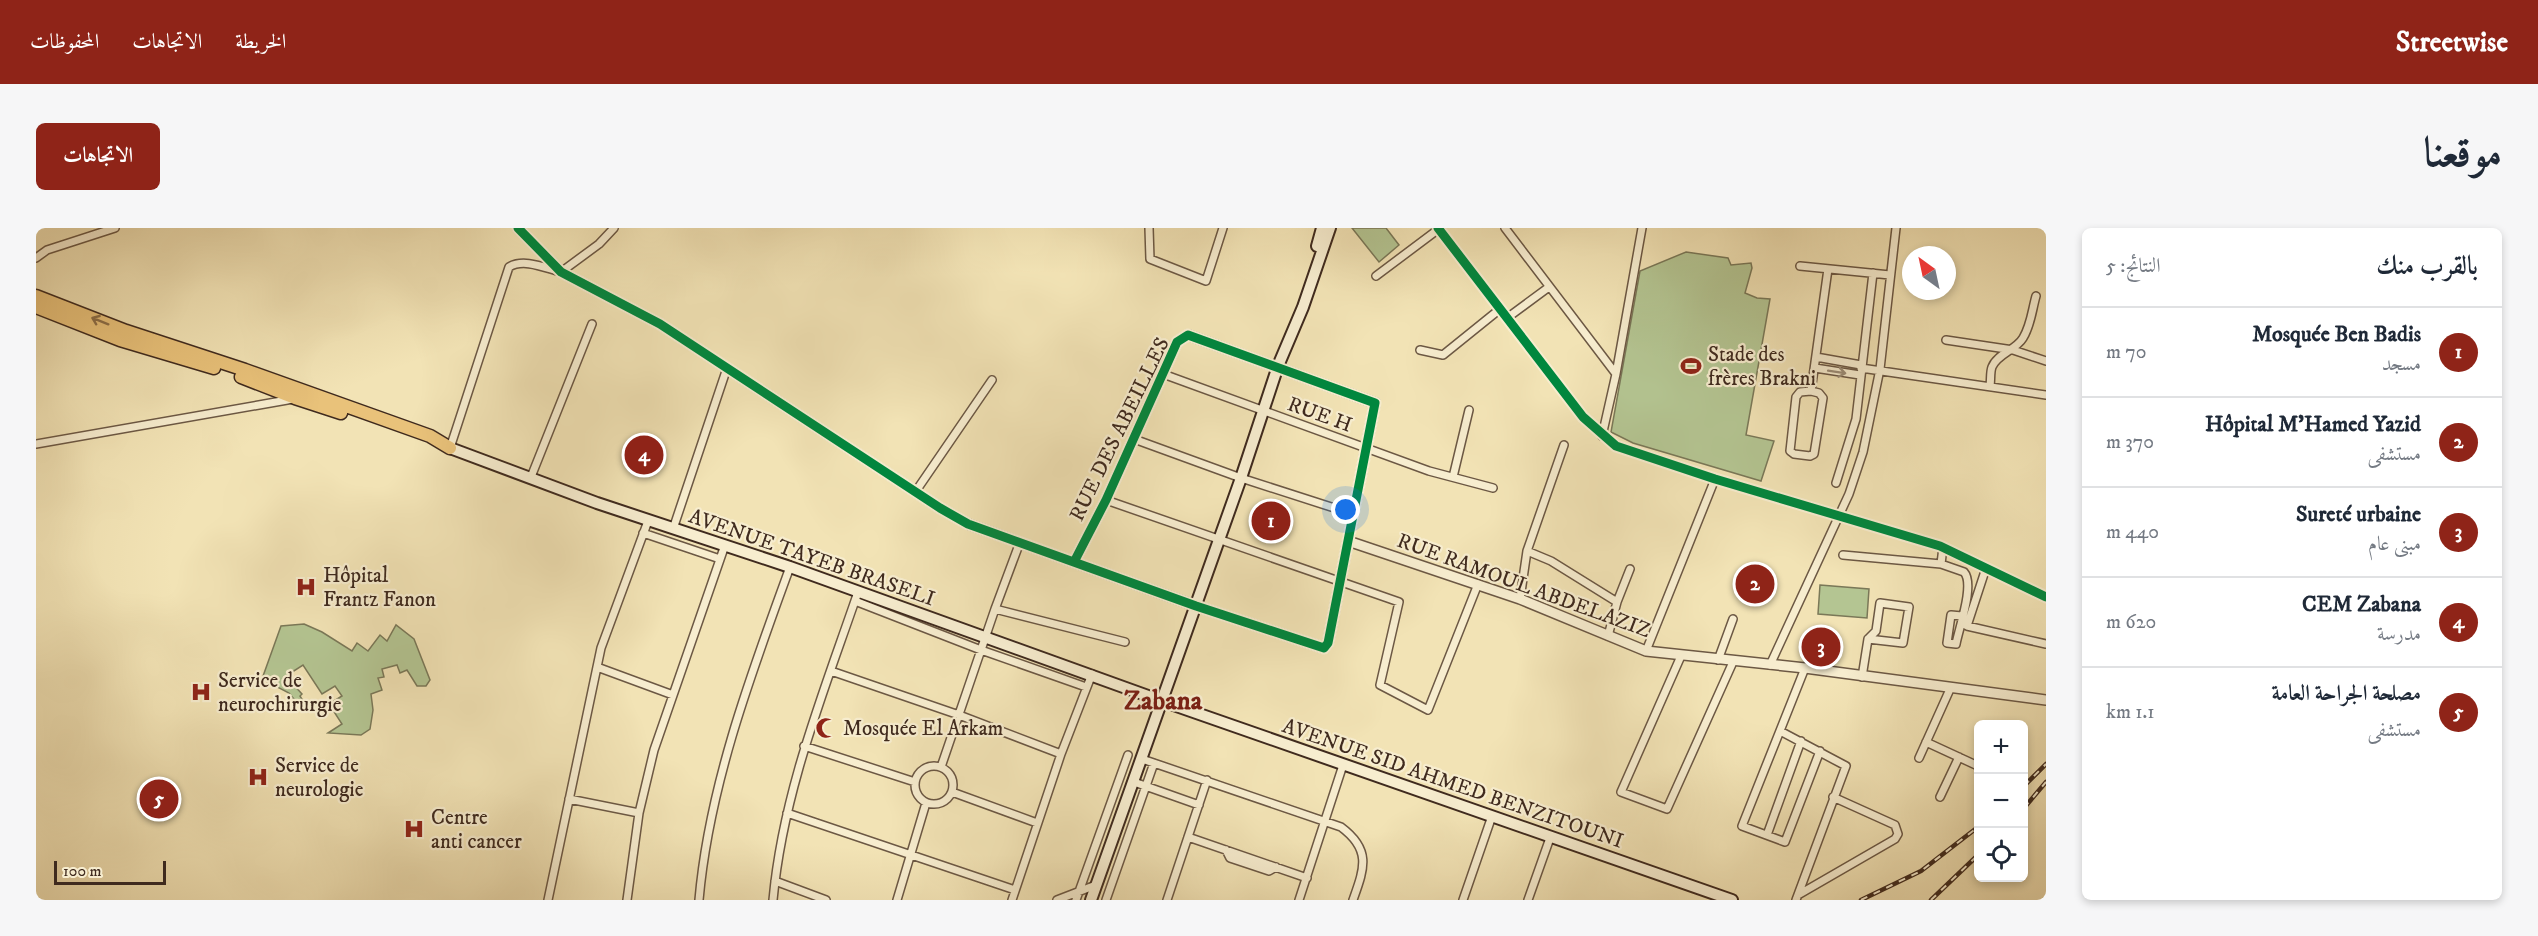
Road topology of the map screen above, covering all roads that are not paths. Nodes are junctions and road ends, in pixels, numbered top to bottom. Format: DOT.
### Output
graph roads {
  1 [pos="115,228"];
  2 [pos="518,228"];
  3 [pos="614,228"];
  4 [pos="1149,228"];
  5 [pos="1223,228"];
  6 [pos="1322,228"];
  7 [pos="1330,228"];
  8 [pos="1336,228"];
  9 [pos="1439,228"];
  10 [pos="1505,228"];
  11 [pos="1642,228"];
  12 [pos="1896,228"];
  13 [pos="544,253"];
  14 [pos="36,258"];
  15 [pos="531,264"];
  16 [pos="1800,266"];
  17 [pos="1828,269"];
  18 [pos="561,272"];
  19 [pos="1873,273"];
  20 [pos="1890,275"];
  21 [pos="1376,276"];
  22 [pos="1549,287"];
  23 [pos="2036,296"];
  24 [pos="38,305"];
  25 [pos="1303,307"];
  26 [pos="1500,309"];
  27 [pos="1507,318"];
  28 [pos="592,324"];
  29 [pos="1946,340"];
  30 [pos="1420,350"];
  31 [pos="2013,350"];
  32 [pos="1816,357"];
  33 [pos="2046,362"];
  34 [pos="1278,366"];
  35 [pos="727,368"];
  36 [pos="1815,368"];
  37 [pos="1860,369"];
  38 [pos="1880,369"];
  39 [pos="1163,374"];
  40 [pos="1616,374"];
  41 [pos="992,380"];
  42 [pos="1990,386"];
  43 [pos="1811,391"];
  44 [pos="298,394"];
  45 [pos="2046,395"];
  46 [pos="1469,410"];
  47 [pos="1263,411"];
  48 [pos="1602,436"];
  49 [pos="1134,439"];
  50 [pos="36,444"];
  51 [pos="1564,445"];
  52 [pos="450,448"];
  53 [pos="1366,449"];
  54 [pos="531,477"];
  55 [pos="1453,477"];
  56 [pos="1241,478"];
  57 [pos="1715,479"];
  58 [pos="1836,483"];
  59 [pos="1493,488"];
  60 [pos="916,491"];
  61 [pos="1107,500"];
  62 [pos="1353,514"];
  63 [pos="1838,514"];
  64 [pos="648,521"];
  65 [pos="673,529"];
  66 [pos="643,533"];
  67 [pos="1219,540"];
  68 [pos="1348,541"];
  69 [pos="1020,543"];
  70 [pos="725,545"];
  71 [pos="1943,547"];
  72 [pos="1527,551"];
  73 [pos="1843,555"];
  74 [pos="720,559"];
  75 [pos="1074,562"];
  76 [pos="1941,564"];
  77 [pos="790,567"];
  78 [pos="1986,568"];
  79 [pos="1630,569"];
  80 [pos="1341,582"];
  81 [pos="1478,584"];
  82 [pos="856,597"];
  83 [pos="2046,597"];
  84 [pos="1520,599"];
  85 [pos="1617,602"];
  86 [pos="1196,606"];
  87 [pos="995,609"];
  88 [pos="1962,616"];
  89 [pos="1733,619"];
  90 [pos="1608,636"];
  91 [pos="985,637"];
  92 [pos="1868,639"];
  93 [pos="1125,642"];
  94 [pos="2046,644"];
  95 [pos="981,650"];
  96 [pos="1646,651"];
  97 [pos="1681,656"];
  98 [pos="1718,660"];
  99 [pos="1733,662"];
  100 [pos="1770,665"];
  101 [pos="597,667"];
  102 [pos="1805,668"];
  103 [pos="831,671"];
  104 [pos="1092,674"];
  105 [pos="1862,677"];
  106 [pos="1086,687"];
  107 [pos="1951,687"];
  108 [pos="673,694"];
  109 [pos="2046,700"];
  110 [pos="1162,701"];
  111 [pos="959,715"];
  112 [pos="1780,731"];
  113 [pos="1801,741"];
  114 [pos="1926,742"];
  115 [pos="804,746"];
  116 [pos="1820,751"];
  117 [pos="1061,754"];
  118 [pos="1128,755"];
  119 [pos="1959,757"];
  120 [pos="1918,758"];
  121 [pos="1142,759"];
  122 [pos="1154,763"];
  123 [pos="1974,764"];
  124 [pos="1343,765"];
  125 [pos="941,767"];
  126 [pos="1207,780"];
  127 [pos="915,782"];
  128 [pos="1134,782"];
  129 [pos="1147,786"];
  130 [pos="952,792"];
  131 [pos="1833,797"];
  132 [pos="1940,797"];
  133 [pos="569,799"];
  134 [pos="926,803"];
  135 [pos="1199,805"];
  136 [pos="639,813"];
  137 [pos="787,813"];
  138 [pos="1492,816"];
  139 [pos="1326,821"];
  140 [pos="1037,823"];
  141 [pos="1767,835"];
  142 [pos="1188,837"];
  143 [pos="1550,838"];
  144 [pos="911,856"];
  145 [pos="1307,878"];
  146 [pos="775,881"];
  147 [pos="1096,885"];
  148 [pos="1015,890"];
  149 [pos="1077,897"];
  150 [pos="1797,897"];
  151 [pos="549,900"];
  152 [pos="627,900"];
  153 [pos="699,900"];
  154 [pos="773,900"];
  155 [pos="826,900"];
  156 [pos="897,900"];
  157 [pos="1012,900"];
  158 [pos="1057,900"];
  159 [pos="1091,900"];
  160 [pos="1106,900"];
  161 [pos="1167,900"];
  162 [pos="1299,900"];
  163 [pos="1353,900"];
  164 [pos="1463,900"];
  165 [pos="1528,900"];
  166 [pos="1732,900"];
  1 -- 14 [label="street"];
  2 -- 13 [label="street"];
  3 -- 18 [label="street"];
  4 -- 5 [label="street"];
  6 -- 25 [label="main road"];
  7 -- 25 [label="main road"];
  8 -- 25 [label="main road"];
  9 -- 21 [label="street"];
  9 -- 26 [label="street"];
  10 -- 22 [label="street"];
  11 -- 40 [label="street"];
  12 -- 20 [label="street"];
  13 -- 15 [label="street"];
  13 -- 18 [label="street"];
  15 -- 18 [label="street"];
  15 -- 52 [label="street"];
  16 -- 17 [label="street"];
  17 -- 19 [label="street"];
  17 -- 32 [label="street"];
  18 -- 35 [label="street"];
  19 -- 20 [label="street"];
  19 -- 37 [label="street"];
  20 -- 38 [label="street"];
  22 -- 27 [label="street"];
  22 -- 40 [label="street"];
  23 -- 31 [label="street"];
  24 -- 44 [label="highway"];
  25 -- 34 [label="main road"];
  26 -- 27 [label="street"];
  26 -- 30 [label="street"];
  27 -- 48 [label="street"];
  28 -- 54 [label="street"];
  29 -- 31 [label="street"];
  31 -- 33 [label="street"];
  31 -- 42 [label="street"];
  32 -- 36 [label="street"];
  32 -- 37 [label="street"];
  34 -- 39 [label="street, RUE DES ABEILLES"];
  34 -- 47 [label="main road"];
  34 -- 53 [label="street"];
  35 -- 60 [label="street"];
  35 -- 65 [label="street"];
  36 -- 37 [label="street, one-way"];
  36 -- 43 [label="street"];
  37 -- 38 [label="street"];
  37 -- 58 [label="street"];
  38 -- 42 [label="street"];
  38 -- 63 [label="street"];
  39 -- 47 [label="street, RUE H"];
  39 -- 49 [label="street, RUE DES ABEILLES"];
  40 -- 48 [label="street"];
  41 -- 60 [label="street"];
  42 -- 45 [label="street"];
  43 -- 43 [label="street"];
  44 -- 50 [label="street"];
  44 -- 52 [label="highway"];
  46 -- 55 [label="street"];
  47 -- 53 [label="street, RUE H"];
  47 -- 56 [label="main road"];
  48 -- 57 [label="street"];
  49 -- 56 [label="street"];
  49 -- 61 [label="street, RUE DES ABEILLES"];
  51 -- 72 [label="street"];
  52 -- 54 [label="main road, AVENUE TAYEB BRASELI"];
  53 -- 55 [label="street, RUE H"];
  53 -- 62 [label="street"];
  54 -- 64 [label="main road, AVENUE TAYEB BRASELI"];
  55 -- 59 [label="street, RUE H"];
  56 -- 62 [label="street"];
  56 -- 67 [label="main road"];
  57 -- 63 [label="street"];
  57 -- 96 [label="street"];
  60 -- 69 [label="street"];
  61 -- 67 [label="street"];
  61 -- 75 [label="street, RUE DES ABEILLES"];
  62 -- 68 [label="street"];
  63 -- 71 [label="street"];
  63 -- 100 [label="street"];
  64 -- 65 [label="main road, AVENUE TAYEB BRASELI"];
  64 -- 66 [label="street"];
  65 -- 70 [label="main road, AVENUE TAYEB BRASELI"];
  66 -- 74 [label="street"];
  66 -- 101 [label="street"];
  67 -- 80 [label="street"];
  67 -- 86 [label="main road"];
  68 -- 80 [label="street"];
  68 -- 81 [label="street, RUE RAMOUL ABDELAZIZ"];
  69 -- 75 [label="street"];
  69 -- 87 [label="street"];
  70 -- 74 [label="street"];
  70 -- 77 [label="main road, AVENUE TAYEB BRASELI"];
  71 -- 76 [label="street"];
  71 -- 78 [label="street"];
  72 -- 84 [label="street"];
  72 -- 85 [label="street"];
  73 -- 76 [label="street"];
  74 -- 108 [label="street"];
  75 -- 86 [label="street"];
  76 -- 88 [label="street"];
  77 -- 82 [label="main road, AVENUE TAYEB BRASELI"];
  77 -- 153 [label="street"];
  78 -- 83 [label="street"];
  78 -- 94 [label="street"];
  79 -- 85 [label="street"];
  80 -- 81 [label="street"];
  80 -- 86 [label="street"];
  81 -- 84 [label="street, RUE RAMOUL ABDELAZIZ"];
  82 -- 91 [label="main road, AVENUE TAYEB BRASELI"];
  82 -- 95 [label="street"];
  82 -- 103 [label="street"];
  84 -- 90 [label="street, RUE RAMOUL ABDELAZIZ"];
  85 -- 90 [label="street"];
  86 -- 110 [label="main road"];
  87 -- 91 [label="street"];
  87 -- 93 [label="street"];
  89 -- 98 [label="street"];
  90 -- 96 [label="street, RUE RAMOUL ABDELAZIZ"];
  91 -- 95 [label="street"];
  91 -- 104 [label="main road, AVENUE TAYEB BRASELI"];
  92 -- 92 [label="street"];
  92 -- 105 [label="street"];
  95 -- 106 [label="street"];
  95 -- 111 [label="street"];
  96 -- 97 [label="street, RUE RAMOUL ABDELAZIZ"];
  97 -- 98 [label="street, RUE RAMOUL ABDELAZIZ"];
  97 -- 99 [label="street"];
  98 -- 99 [label="street, RUE RAMOUL ABDELAZIZ"];
  99 -- 100 [label="street, RUE RAMOUL ABDELAZIZ"];
  100 -- 102 [label="street, RUE RAMOUL ABDELAZIZ"];
  101 -- 108 [label="street"];
  101 -- 133 [label="street"];
  102 -- 105 [label="street, RUE RAMOUL ABDELAZIZ"];
  102 -- 112 [label="street"];
  103 -- 111 [label="street"];
  103 -- 115 [label="street"];
  104 -- 106 [label="street"];
  104 -- 110 [label="main road, AVENUE TAYEB BRASELI"];
  105 -- 107 [label="street, RUE RAMOUL ABDELAZIZ"];
  106 -- 117 [label="street"];
  107 -- 109 [label="street, RUE RAMOUL ABDELAZIZ"];
  107 -- 114 [label="street"];
  108 -- 136 [label="street"];
  110 -- 121 [label="main road"];
  110 -- 124 [label="main road, AVENUE SID AHMED BENZITOUNI"];
  111 -- 117 [label="street"];
  111 -- 125 [label="street"];
  112 -- 113 [label="street"];
  112 -- 141 [label="street"];
  113 -- 116 [label="street"];
  113 -- 141 [label="street"];
  114 -- 119 [label="street"];
  114 -- 120 [label="street"];
  115 -- 127 [label="street"];
  115 -- 137 [label="street"];
  116 -- 131 [label="street"];
  116 -- 141 [label="street"];
  117 -- 140 [label="street"];
  118 -- 149 [label="street"];
  119 -- 123 [label="street"];
  119 -- 132 [label="street"];
  121 -- 122 [label="street"];
  121 -- 128 [label="main road"];
  122 -- 126 [label="street"];
  122 -- 129 [label="street"];
  124 -- 138 [label="main road, AVENUE SID AHMED BENZITOUNI"];
  124 -- 139 [label="street"];
  125 -- 127 [label="street"];
  125 -- 130 [label="street"];
  126 -- 135 [label="street"];
  126 -- 139 [label="street"];
  127 -- 134 [label="street"];
  128 -- 129 [label="street"];
  128 -- 147 [label="main road"];
  129 -- 135 [label="street"];
  129 -- 160 [label="street"];
  130 -- 134 [label="street"];
  130 -- 140 [label="street"];
  131 -- 150 [label="street"];
  131 -- 150 [label="street"];
  133 -- 136 [label="street"];
  133 -- 151 [label="street"];
  134 -- 144 [label="street"];
  135 -- 142 [label="street"];
  136 -- 152 [label="street"];
  137 -- 144 [label="street"];
  137 -- 146 [label="street"];
  138 -- 143 [label="main road, AVENUE SID AHMED BENZITOUNI"];
  138 -- 164 [label="street"];
  139 -- 145 [label="street"];
  139 -- 163 [label="street"];
  140 -- 148 [label="street"];
  142 -- 145 [label="street"];
  142 -- 161 [label="street"];
  143 -- 165 [label="street"];
  143 -- 166 [label="main road, AVENUE SID AHMED BENZITOUNI"];
  144 -- 148 [label="street"];
  144 -- 156 [label="street"];
  145 -- 162 [label="street"];
  146 -- 154 [label="street"];
  146 -- 155 [label="street"];
  147 -- 149 [label="street"];
  147 -- 159 [label="main road"];
  148 -- 157 [label="street"];
  149 -- 158 [label="street"];
}
